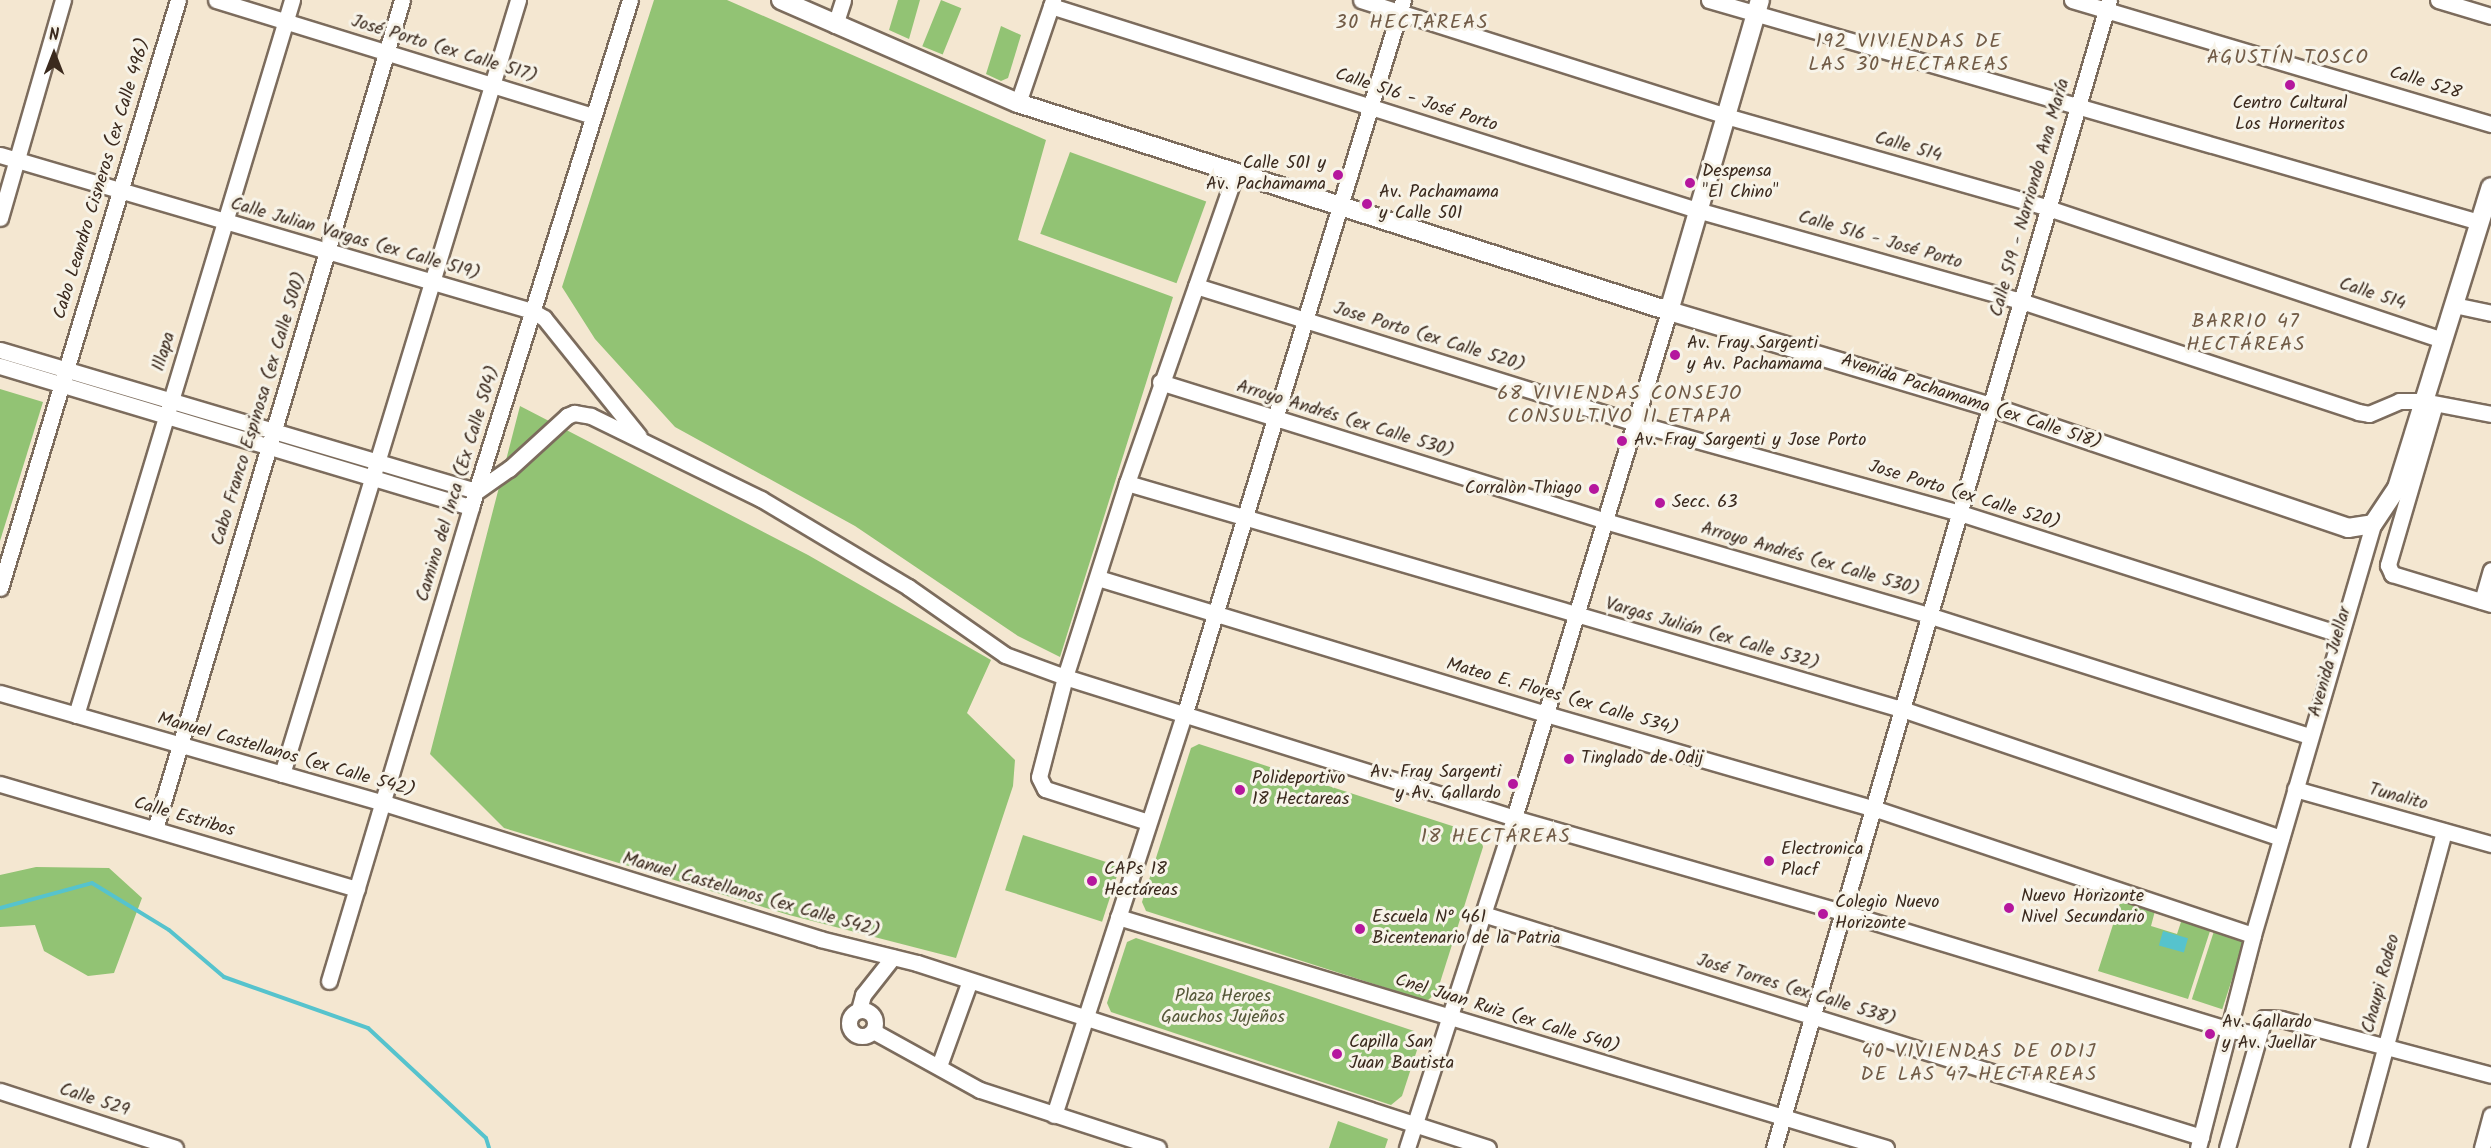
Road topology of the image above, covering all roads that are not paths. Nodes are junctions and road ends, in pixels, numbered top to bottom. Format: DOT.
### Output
graph roads {
  1 [pos="63,0"];
  2 [pos="178,0"];
  3 [pos="216,0"];
  4 [pos="292,0"];
  5 [pos="402,0"];
  6 [pos="518,0"];
  7 [pos="630,0"];
  8 [pos="781,0"];
  9 [pos="843,0"];
  10 [pos="1361,0"];
  11 [pos="1709,0"];
  12 [pos="2072,0"];
  13 [pos="2438,0"];
  14 [pos="1052,3"];
  15 [pos="2107,5"];
  16 [pos="1402,6"];
  17 [pos="1757,8"];
  18 [pos="2491,16"];
  19 [pos="285,21"];
  20 [pos="835,25"];
  21 [pos="386,54"];
  22 [pos="492,85"];
  23 [pos="1018,103"];
  24 [pos="1371,108"];
  25 [pos="2078,108"];
  26 [pos="593,116"];
  27 [pos="1726,116"];
  28 [pos="2491,124"];
  29 [pos="0,155"];
  30 [pos="17,161"];
  31 [pos="1235,174"];
  32 [pos="118,191"];
  33 [pos="2490,194"];
  34 [pos="1342,208"];
  35 [pos="2048,208"];
  36 [pos="1697,210"];
  37 [pos="0,218"];
  38 [pos="225,222"];
  39 [pos="2480,222"];
  40 [pos="326,254"];
  41 [pos="430,282"];
  42 [pos="1196,286"];
  43 [pos="2021,301"];
  44 [pos="2454,305"];
  45 [pos="532,311"];
  46 [pos="1668,311"];
  47 [pos="2491,313"];
  48 [pos="1306,320"];
  49 [pos="2443,340"];
  50 [pos="0,350"];
  51 [pos="0,366"];
  52 [pos="63,376"];
  53 [pos="1160,382"];
  54 [pos="2429,402"];
  55 [pos="1991,407"];
  56 [pos="169,408"];
  57 [pos="2491,414"];
  58 [pos="1276,420"];
  59 [pos="1635,423"];
  60 [pos="271,439"];
  61 [pos="645,442"];
  62 [pos="374,470"];
  63 [pos="1127,483"];
  64 [pos="477,491"];
  65 [pos="471,507"];
  66 [pos="1960,513"];
  67 [pos="1244,518"];
  68 [pos="1605,521"];
  69 [pos="2373,524"];
  70 [pos="2491,570"];
  71 [pos="1098,578"];
  72 [pos="0,588"];
  73 [pos="2487,603"];
  74 [pos="1214,614"];
  75 [pos="1575,616"];
  76 [pos="1931,616"];
  77 [pos="2339,634"];
  78 [pos="1065,677"];
  79 [pos="0,693"];
  80 [pos="1905,710"];
  81 [pos="1546,714"];
  82 [pos="76,715"];
  83 [pos="1184,716"];
  84 [pos="2310,736"];
  85 [pos="180,745"];
  86 [pos="282,774"];
  87 [pos="0,784"];
  88 [pos="2295,789"];
  89 [pos="384,803"];
  90 [pos="1876,808"];
  91 [pos="1514,818"];
  92 [pos="1148,822"];
  93 [pos="155,829"];
  94 [pos="2444,831"];
  95 [pos="2281,838"];
  96 [pos="2491,844"];
  97 [pos="357,889"];
  98 [pos="1845,913"];
  99 [pos="1483,914"];
  100 [pos="1118,917"];
  101 [pos="2253,935"];
  102 [pos="893,957"];
  103 [pos="329,981"];
  104 [pos="969,983"];
  105 [pos="859,1010"];
  106 [pos="1814,1017"];
  107 [pos="1448,1018"];
  108 [pos="1086,1019"];
  109 [pos="2230,1030"];
  110 [pos="873,1031"];
  111 [pos="2259,1034"];
  112 [pos="2385,1048"];
  113 [pos="934,1063"];
  114 [pos="2491,1075"];
  115 [pos="0,1091"];
  116 [pos="1054,1115"];
  117 [pos="1784,1116"];
  118 [pos="2491,1116"];
  119 [pos="1414,1126"];
  120 [pos="2200,1142"];
  121 [pos="175,1148"];
  122 [pos="1158,1148"];
  123 [pos="1407,1148"];
  124 [pos="1488,1148"];
  125 [pos="1774,1148"];
  126 [pos="1886,1148"];
  127 [pos="2227,1148"];
  128 [pos="2358,1148"];
  129 [pos="2482,1148"];
  1 -- 30 [label="street"];
  2 -- 32 [label="street, Cabo Leandro Cisneros (ex Calle 496)"];
  3 -- 19 [label="street, José Porto (ex Calle 517)"];
  4 -- 19 [label="street, Illapa"];
  5 -- 21 [label="street, Cabo Franco Espinosa (ex Calle 500)"];
  6 -- 22 [label="street"];
  7 -- 26 [label="street, Camino del Inca (Ex Calle 504)"];
  8 -- 20 [label="street, Avenida Pachamama (ex Calle 518)"];
  9 -- 20 [label="street"];
  10 -- 16 [label="street, Calle 514"];
  11 -- 17 [label="street"];
  12 -- 15 [label="street, Calle 528"];
  13 -- 18 [label="street"];
  14 -- 23 [label="street"];
  14 -- 24 [label="street, Calle 516 - José Porto"];
  15 -- 25 [label="street, Calle 519 - Narriondo Ana María"];
  15 -- 28 [label="street, Calle 528"];
  16 -- 24 [label="street"];
  16 -- 27 [label="street, Calle 514"];
  17 -- 25 [label="street"];
  17 -- 27 [label="street"];
  19 -- 21 [label="street, José Porto (ex Calle 517)"];
  19 -- 38 [label="street, Illapa"];
  20 -- 23 [label="street, Avenida Pachamama (ex Calle 518)"];
  21 -- 22 [label="street, José Porto (ex Calle 517)"];
  21 -- 40 [label="street, Cabo Franco Espinosa (ex Calle 500)"];
  22 -- 26 [label="street, José Porto (ex Calle 517)"];
  22 -- 41 [label="street"];
  23 -- 31 [label="street, Avenida Pachamama (ex Calle 518)"];
  24 -- 34 [label="street"];
  24 -- 36 [label="street, Calle 516 - José Porto"];
  25 -- 35 [label="street, Calle 519 - Narriondo Ana María"];
  25 -- 39 [label="street"];
  26 -- 45 [label="street, Camino del Inca (Ex Calle 504)"];
  27 -- 35 [label="street, Calle 514"];
  27 -- 36 [label="street"];
  29 -- 30 [label="street, Calle Julian Vargas (ex Calle 519)"];
  30 -- 32 [label="street, Calle Julian Vargas (ex Calle 519)"];
  30 -- 37 [label="street"];
  31 -- 34 [label="street, Avenida Pachamama (ex Calle 518)"];
  31 -- 42 [label="street"];
  32 -- 38 [label="street, Calle Julian Vargas (ex Calle 519)"];
  32 -- 52 [label="street, Cabo Leandro Cisneros (ex Calle 496)"];
  33 -- 39 [label="street, Avenida Juellar"];
  34 -- 46 [label="street, Avenida Pachamama (ex Calle 518)"];
  34 -- 48 [label="street"];
  35 -- 43 [label="street, Calle 519 - Narriondo Ana María"];
  35 -- 49 [label="street, Calle 514"];
  36 -- 43 [label="street, Calle 516 - José Porto"];
  36 -- 46 [label="street"];
  38 -- 40 [label="street, Calle Julian Vargas (ex Calle 519)"];
  38 -- 56 [label="street, Illapa"];
  39 -- 44 [label="street, Avenida Juellar"];
  40 -- 41 [label="street, Calle Julian Vargas (ex Calle 519)"];
  40 -- 60 [label="street, Cabo Franco Espinosa (ex Calle 500)"];
  41 -- 45 [label="street, Calle Julian Vargas (ex Calle 519)"];
  41 -- 62 [label="street"];
  42 -- 48 [label="street, Jose Porto (ex Calle 520)"];
  42 -- 53 [label="street"];
  43 -- 54 [label="street, Calle 516 - José Porto"];
  43 -- 55 [label="street, Calle 519 - Narriondo Ana María"];
  44 -- 47 [label="street"];
  44 -- 49 [label="street, Avenida Juellar"];
  45 -- 61 [label="street, Calle Julian Vargas (ex Calle 519)"];
  45 -- 64 [label="street, Camino del Inca (Ex Calle 504)"];
  46 -- 55 [label="street, Avenida Pachamama (ex Calle 518)"];
  46 -- 59 [label="street"];
  48 -- 58 [label="street"];
  48 -- 59 [label="street, Jose Porto (ex Calle 520)"];
  49 -- 54 [label="street, Avenida Juellar"];
  50 -- 52 [label="street"];
  51 -- 52 [label="street"];
  52 -- 56 [label="street"];
  52 -- 72 [label="street, Cabo Leandro Cisneros (ex Calle 496)"];
  53 -- 58 [label="street, Arroyo Andrés (ex Calle 530)"];
  53 -- 63 [label="street"];
  54 -- 57 [label="street, Calle 516 - José Porto"];
  54 -- 69 [label="street, Avenida Juellar"];
  54 -- 73 [label="street"];
  55 -- 66 [label="street, Calle 519 - Narriondo Ana María"];
  55 -- 69 [label="street, Avenida Pachamama (ex Calle 518)"];
  56 -- 60 [label="street"];
  56 -- 82 [label="street, Illapa"];
  58 -- 67 [label="street"];
  58 -- 68 [label="street, Arroyo Andrés (ex Calle 530)"];
  59 -- 66 [label="street, Jose Porto (ex Calle 520)"];
  59 -- 68 [label="street"];
  60 -- 62 [label="street"];
  60 -- 85 [label="street, Cabo Franco Espinosa (ex Calle 500)"];
  61 -- 64 [label="street"];
  61 -- 78 [label="street"];
  62 -- 64 [label="street"];
  62 -- 65 [label="street"];
  62 -- 86 [label="street"];
  63 -- 67 [label="street, Vargas Julián (ex Calle 532)"];
  63 -- 71 [label="street"];
  64 -- 65 [label="street, Camino del Inca (Ex Calle 504)"];
  65 -- 89 [label="street, Camino del Inca (Ex Calle 504)"];
  66 -- 76 [label="street, Calle 519 - Narriondo Ana María"];
  66 -- 77 [label="street, Jose Porto (ex Calle 520)"];
  67 -- 74 [label="street"];
  67 -- 75 [label="street, Vargas Julián (ex Calle 532)"];
  68 -- 75 [label="street"];
  68 -- 76 [label="street, Arroyo Andrés (ex Calle 530)"];
  69 -- 77 [label="street, Avenida Juellar"];
  70 -- 73 [label="street"];
  71 -- 74 [label="street, Mateo E. Flores (ex Calle 534)"];
  71 -- 78 [label="street"];
  74 -- 81 [label="street, Mateo E. Flores (ex Calle 534)"];
  74 -- 83 [label="street"];
  75 -- 80 [label="street, Vargas Julián (ex Calle 532)"];
  75 -- 81 [label="street"];
  76 -- 80 [label="street, Calle 519 - Narriondo Ana María"];
  76 -- 84 [label="street, Arroyo Andrés (ex Calle 530)"];
  77 -- 84 [label="street, Avenida Juellar"];
  78 -- 83 [label="street"];
  78 -- 92 [label="street"];
  79 -- 82 [label="street, Manuel Castellanos (ex Calle 542)"];
  80 -- 90 [label="street, Calle 519 - Narriondo Ana María"];
  80 -- 95 [label="street, Vargas Julián (ex Calle 532)"];
  81 -- 90 [label="street, Mateo E. Flores (ex Calle 534)"];
  81 -- 91 [label="street"];
  82 -- 85 [label="street, Manuel Castellanos (ex Calle 542)"];
  83 -- 91 [label="street"];
  83 -- 92 [label="street"];
  84 -- 88 [label="street, Avenida Juellar"];
  85 -- 86 [label="street, Manuel Castellanos (ex Calle 542)"];
  85 -- 93 [label="street, Cabo Franco Espinosa (ex Calle 500)"];
  86 -- 89 [label="street, Manuel Castellanos (ex Calle 542)"];
  87 -- 93 [label="street, Calle Estribos"];
  88 -- 94 [label="street, Tunalito"];
  88 -- 95 [label="street, Avenida Juellar"];
  89 -- 97 [label="street, Camino del Inca (Ex Calle 504)"];
  89 -- 102 [label="street, Manuel Castellanos (ex Calle 542)"];
  90 -- 98 [label="street, Calle 519 - Narriondo Ana María"];
  90 -- 101 [label="street, Mateo E. Flores (ex Calle 534)"];
  91 -- 98 [label="street"];
  91 -- 99 [label="street"];
  92 -- 100 [label="street"];
  93 -- 97 [label="street, Calle Estribos"];
  94 -- 96 [label="street, Tunalito"];
  94 -- 112 [label="street, Chaupi Rodeo"];
  95 -- 101 [label="street, Avenida Juellar"];
  97 -- 103 [label="street, Camino del Inca (Ex Calle 504)"];
  98 -- 106 [label="street, Calle 519 - Narriondo Ana María"];
  98 -- 109 [label="street"];
  99 -- 106 [label="street, José Torres (ex Calle 538)"];
  99 -- 107 [label="street"];
  100 -- 107 [label="street, Cnel Juan Ruiz (ex Calle 540)"];
  100 -- 108 [label="street"];
  101 -- 109 [label="street, Avenida Juellar"];
  102 -- 104 [label="street, Manuel Castellanos (ex Calle 542)"];
  102 -- 105 [label="street"];
  104 -- 108 [label="street, Manuel Castellanos (ex Calle 542)"];
  104 -- 113 [label="street"];
  105 -- 110 [label="street"];
  105 -- 110 [label="street"];
  106 -- 117 [label="street, Calle 519 - Narriondo Ana María"];
  106 -- 120 [label="street, José Torres (ex Calle 538)"];
  107 -- 117 [label="street, Cnel Juan Ruiz (ex Calle 540)"];
  107 -- 119 [label="street"];
  108 -- 116 [label="street"];
  108 -- 119 [label="street, Manuel Castellanos (ex Calle 542)"];
  109 -- 111 [label="street"];
  109 -- 120 [label="street, Avenida Juellar"];
  110 -- 113 [label="street"];
  111 -- 112 [label="street"];
  111 -- 127 [label="street"];
  112 -- 114 [label="street"];
  112 -- 128 [label="street, Chaupi Rodeo"];
  113 -- 116 [label="street"];
  115 -- 121 [label="street, Calle 529"];
  116 -- 122 [label="street"];
  117 -- 125 [label="street, Calle 519 - Narriondo Ana María"];
  117 -- 126 [label="street, Cnel Juan Ruiz (ex Calle 540)"];
  118 -- 129 [label="street"];
  119 -- 123 [label="street"];
  119 -- 124 [label="street, Manuel Castellanos (ex Calle 542)"];
}
